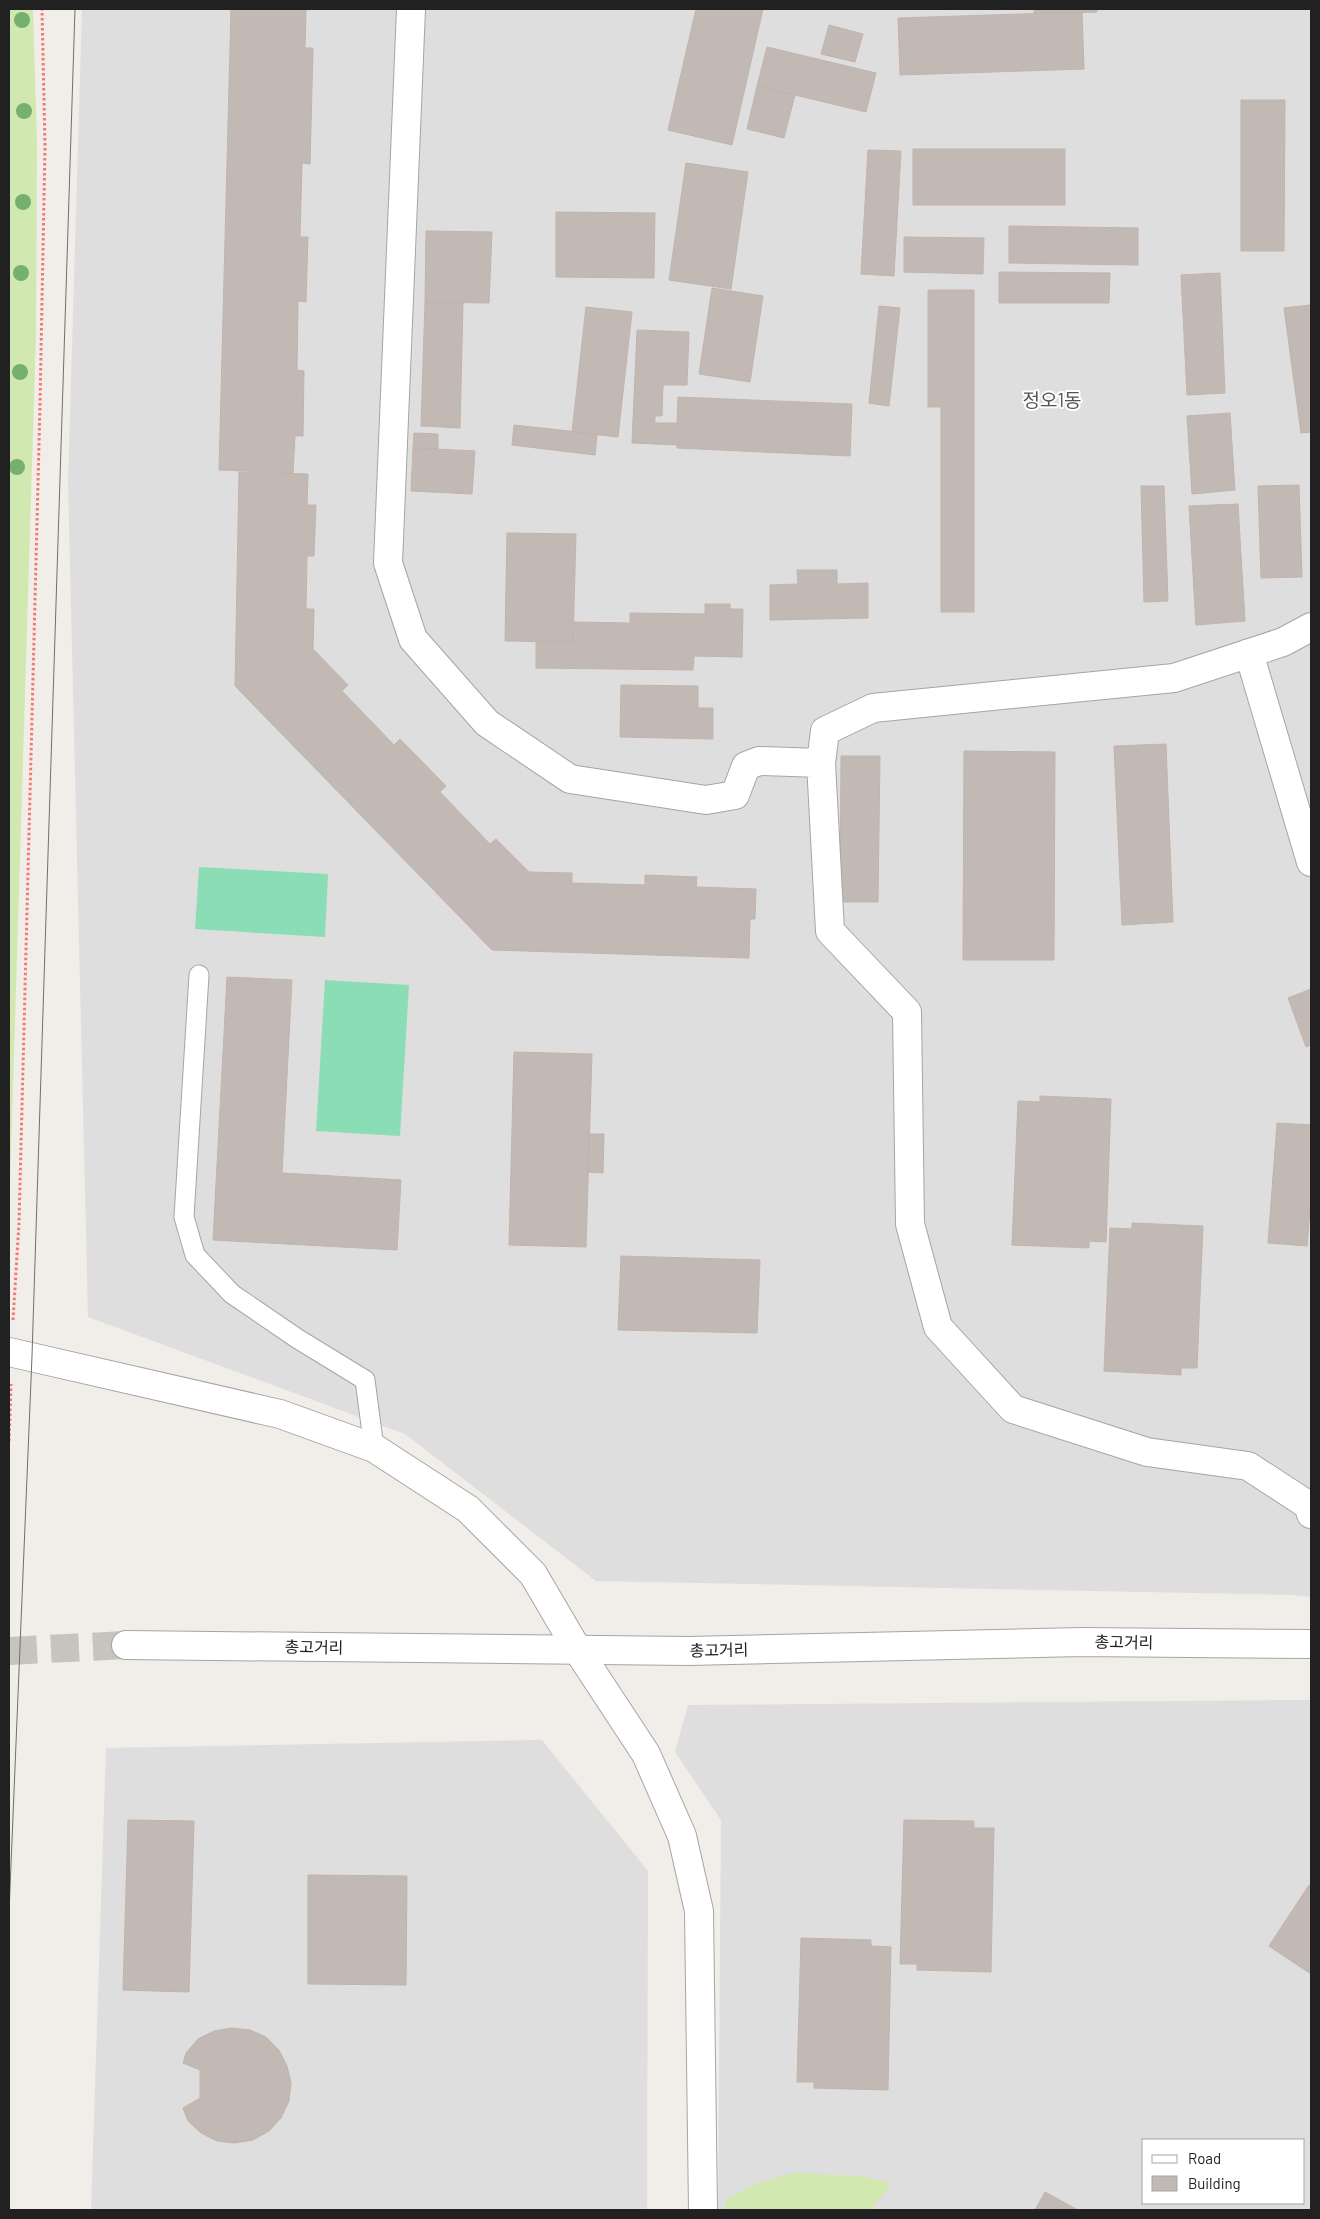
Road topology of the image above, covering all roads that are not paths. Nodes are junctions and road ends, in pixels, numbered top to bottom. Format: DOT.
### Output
graph roads {
  1 [pos="412,9"];
  2 [pos="1311,627"];
  3 [pos="1249,653"];
  4 [pos="821,763"];
  5 [pos="1311,862"];
  6 [pos="199,975"];
  7 [pos="10,1352"];
  8 [pos="374,1448"];
  9 [pos="1311,1514"];
  10 [pos="1311,1644"];
  11 [pos="126,1645"];
  12 [pos="577,1649"];
  13 [pos="703,2210"];
  1 -- 4 [label="street"];
  2 -- 3 [label="street"];
  3 -- 4 [label="street"];
  3 -- 5 [label="street"];
  4 -- 9 [label="street"];
  6 -- 8 [label="lane"];
  7 -- 8 [label="street"];
  8 -- 12 [label="street"];
  10 -- 12 [label="street, 총고거리"];
  11 -- 12 [label="street, 총고거리"];
  12 -- 13 [label="street"];
}
